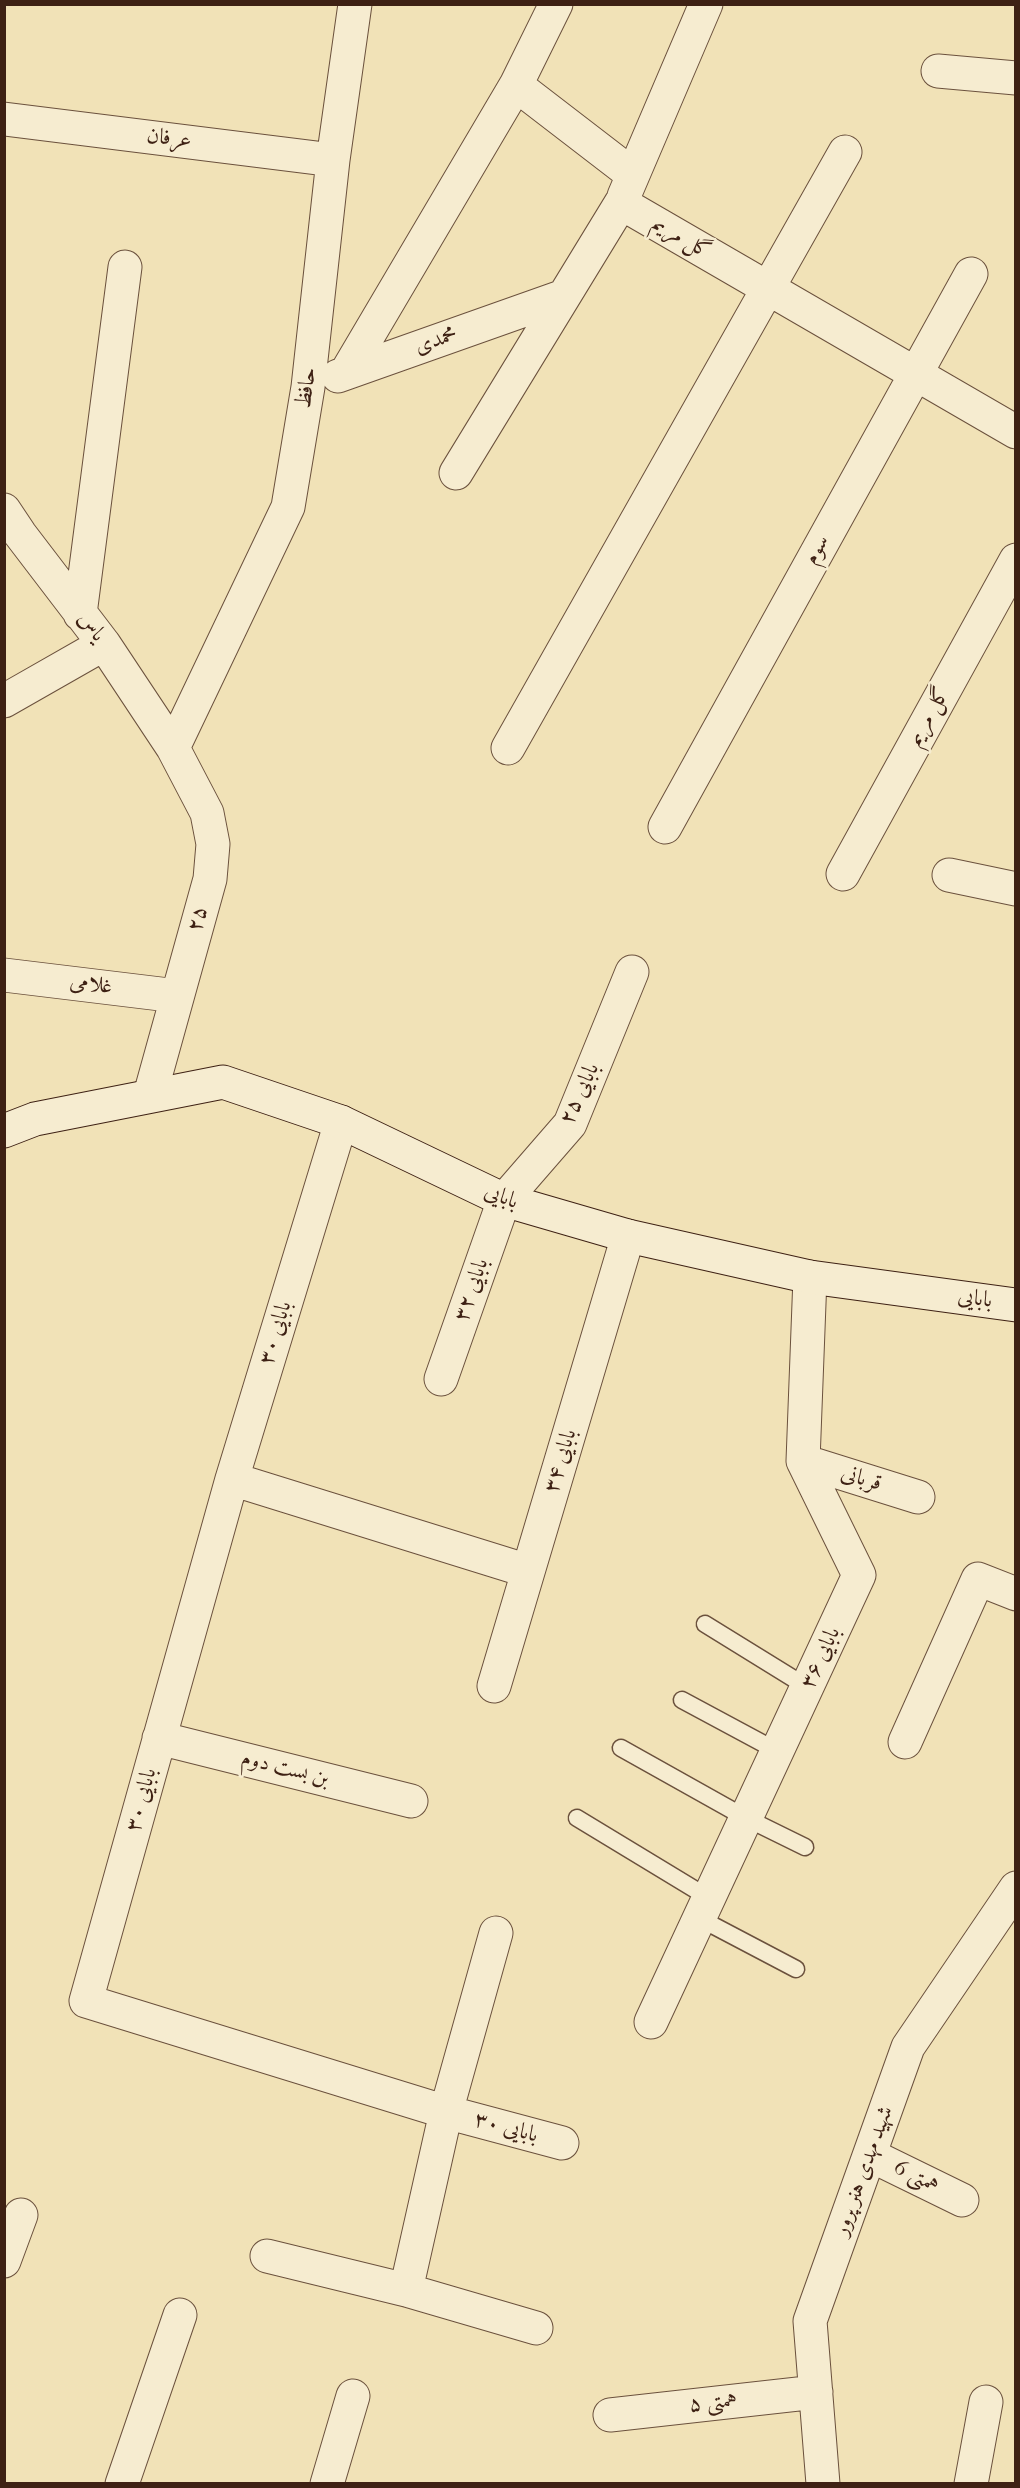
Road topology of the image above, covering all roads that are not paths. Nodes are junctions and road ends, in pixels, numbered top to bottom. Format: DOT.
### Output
graph roads {
  1 [pos="355,4"];
  2 [pos="556,4"];
  3 [pos="706,4"];
  4 [pos="938,72"];
  5 [pos="1016,78"];
  6 [pos="516,85"];
  7 [pos="4,119"];
  8 [pos="845,152"];
  9 [pos="333,160"];
  10 [pos="627,189"];
  11 [pos="125,267"];
  12 [pos="971,274"];
  13 [pos="768,288"];
  14 [pos="564,296"];
  15 [pos="346,373"];
  16 [pos="914,373"];
  17 [pos="308,387"];
  18 [pos="1016,432"];
  19 [pos="456,473"];
  20 [pos="4,510"];
  21 [pos="1016,560"];
  22 [pos="80,614"];
  23 [pos="104,644"];
  24 [pos="4,701"];
  25 [pos="173,748"];
  26 [pos="508,748"];
  27 [pos="665,827"];
  28 [pos="843,874"];
  29 [pos="949,875"];
  30 [pos="1016,888"];
  31 [pos="632,972"];
  32 [pos="4,975"];
  33 [pos="177,996"];
  34 [pos="150,1095"];
  35 [pos="340,1122"];
  36 [pos="4,1131"];
  37 [pos="504,1200"];
  38 [pos="628,1236"];
  39 [pos="810,1277"];
  40 [pos="1016,1305"];
  41 [pos="441,1379"];
  42 [pos="803,1461"];
  43 [pos="231,1479"];
  44 [pos="918,1497"];
  45 [pos="528,1571"];
  46 [pos="1016,1594"];
  47 [pos="705,1624"];
  48 [pos="494,1686"];
  49 [pos="807,1687"];
  50 [pos="682,1700"];
  51 [pos="159,1738"];
  52 [pos="905,1742"];
  53 [pos="621,1748"];
  54 [pos="777,1751"];
  55 [pos="411,1801"];
  56 [pos="577,1818"];
  57 [pos="746,1818"];
  58 [pos="806,1847"];
  59 [pos="1012,1902"];
  60 [pos="704,1908"];
  61 [pos="496,1933"];
  62 [pos="795,1969"];
  63 [pos="651,2022"];
  64 [pos="446,2112"];
  65 [pos="562,2143"];
  66 [pos="870,2155"];
  67 [pos="962,2200"];
  68 [pos="21,2215"];
  69 [pos="267,2256"];
  70 [pos="4,2261"];
  71 [pos="406,2290"];
  72 [pos="180,2315"];
  73 [pos="536,2328"];
  74 [pos="816,2392"];
  75 [pos="353,2396"];
  76 [pos="986,2402"];
  77 [pos="610,2415"];
  78 [pos="122,2484"];
  79 [pos="327,2484"];
  80 [pos="823,2484"];
  81 [pos="971,2484"];
  1 -- 9 [label="street, حافظ"];
  2 -- 6 [label="street"];
  3 -- 10 [label="street"];
  4 -- 5 [label="street"];
  6 -- 10 [label="street, گل مریم"];
  6 -- 15 [label="street"];
  7 -- 9 [label="street, عرفان"];
  8 -- 13 [label="street"];
  9 -- 17 [label="street, حافظ"];
  10 -- 13 [label="street, گل مریم"];
  10 -- 14 [label="street"];
  11 -- 22 [label="street"];
  12 -- 16 [label="street, سوم"];
  13 -- 16 [label="street, گل مریم"];
  13 -- 26 [label="street"];
  14 -- 15 [label="street, محمدی"];
  14 -- 19 [label="street"];
  15 -- 17 [label="street, محمدی"];
  16 -- 18 [label="street, گل مریم"];
  16 -- 27 [label="street, سوم"];
  17 -- 25 [label="street, حافظ"];
  20 -- 22 [label="street, یاس"];
  21 -- 28 [label="street, گل مریم"];
  22 -- 23 [label="street, یاس"];
  23 -- 24 [label="street"];
  23 -- 25 [label="street, یاس"];
  25 -- 33 [label="street, ۲۵"];
  29 -- 30 [label="street"];
  31 -- 37 [label="street, بابایی ۲۵"];
  32 -- 33 [label="street, غلامی"];
  33 -- 34 [label="street, ۲۵"];
  34 -- 35 [label="street, بابایی"];
  34 -- 36 [label="street, بابایی"];
  35 -- 37 [label="street, بابایی"];
  35 -- 43 [label="street, بابایی ۳۰"];
  37 -- 38 [label="street, بابایی"];
  37 -- 41 [label="street, بابایی ۳۲"];
  38 -- 39 [label="street, بابایی"];
  38 -- 45 [label="street, بابایی ۳۴"];
  39 -- 40 [label="street, بابایی"];
  39 -- 42 [label="street, بابایی ۳۶"];
  42 -- 44 [label="street, قربانی"];
  42 -- 49 [label="street, بابایی ۳۶"];
  43 -- 45 [label="street"];
  43 -- 51 [label="street, بابایی ۳۰"];
  45 -- 48 [label="street, بابایی ۳۴"];
  46 -- 52 [label="street"];
  47 -- 49 [label="lane"];
  49 -- 54 [label="street, بابایی ۳۶"];
  50 -- 54 [label="lane"];
  51 -- 55 [label="street, بن بست دوم"];
  51 -- 64 [label="street, بابایی ۳۰"];
  53 -- 57 [label="lane"];
  54 -- 57 [label="street, بابایی ۳۶"];
  56 -- 60 [label="lane"];
  57 -- 58 [label="lane"];
  57 -- 60 [label="street, بابایی ۳۶"];
  59 -- 66 [label="street, شهید مهدی هنر پرور"];
  60 -- 62 [label="lane"];
  60 -- 63 [label="street, بابایی ۳۶"];
  61 -- 64 [label="street"];
  64 -- 65 [label="street, بابایی ۳۰"];
  64 -- 71 [label="street"];
  66 -- 67 [label="street, همتی 6"];
  66 -- 74 [label="street, شهید مهدی هنر پرور"];
  68 -- 70 [label="street"];
  69 -- 71 [label="street"];
  71 -- 73 [label="street"];
  72 -- 78 [label="street"];
  74 -- 77 [label="street, همتی ۵"];
  74 -- 80 [label="street, شهید مهدی هنر پرور"];
  75 -- 79 [label="street"];
  76 -- 81 [label="street"];
}
